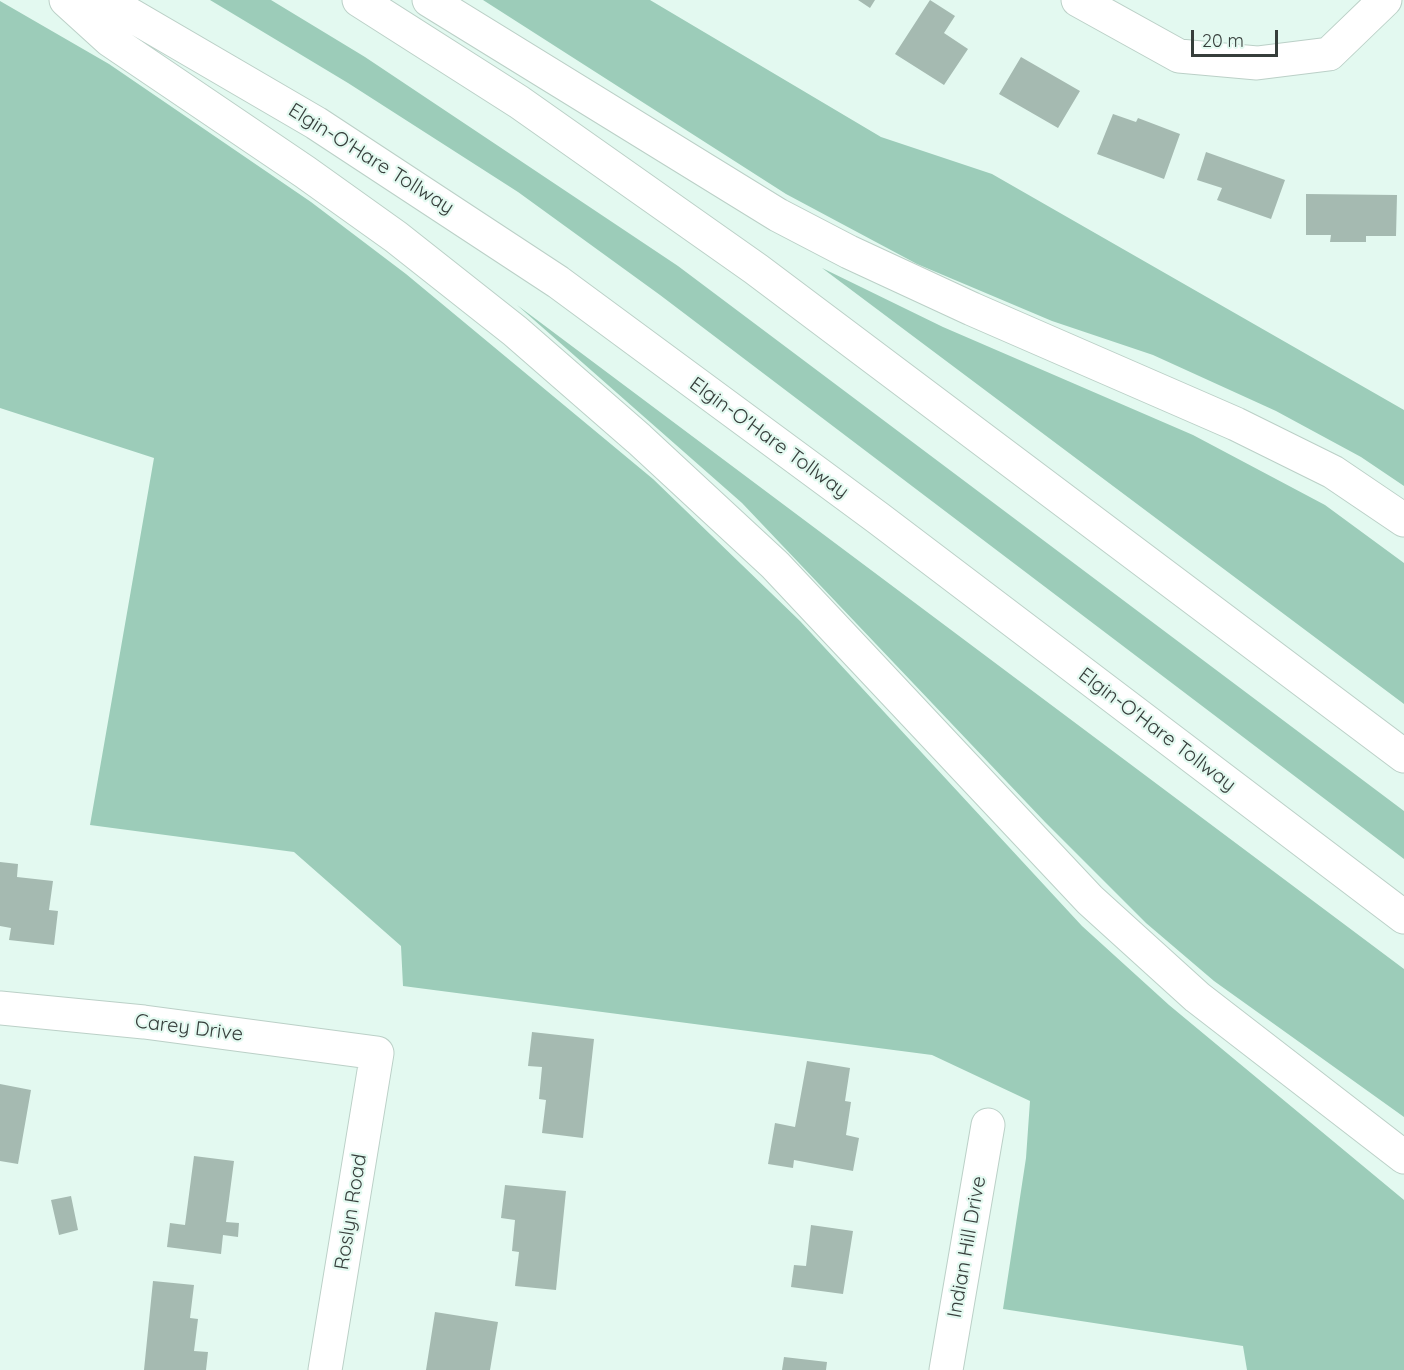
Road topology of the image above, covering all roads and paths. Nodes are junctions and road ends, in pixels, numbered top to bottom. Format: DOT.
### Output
graph roads {
  1 [pos="66,0"];
  2 [pos="105,0"];
  3 [pos="359,0"];
  4 [pos="429,0"];
  5 [pos="1078,0"];
  6 [pos="1385,0"];
  7 [pos="1404,520"];
  8 [pos="1404,756"];
  9 [pos="1404,917"];
  10 [pos="0,1008"];
  11 [pos="377,1053"];
  12 [pos="988,1125"];
  13 [pos="1404,1157"];
  14 [pos="325,1370"];
  15 [pos="946,1370"];
  1 -- 13 [label="main road"];
  2 -- 9 [label="main road, Elgin-O'Hare Tollway"];
  3 -- 8 [label="main road"];
  4 -- 7 [label="main road"];
  5 -- 6 [label="main road"];
  10 -- 11 [label="main road, Carey Drive"];
  11 -- 14 [label="main road, Roslyn Road"];
  12 -- 15 [label="main road, Indian Hill Drive"];
}
